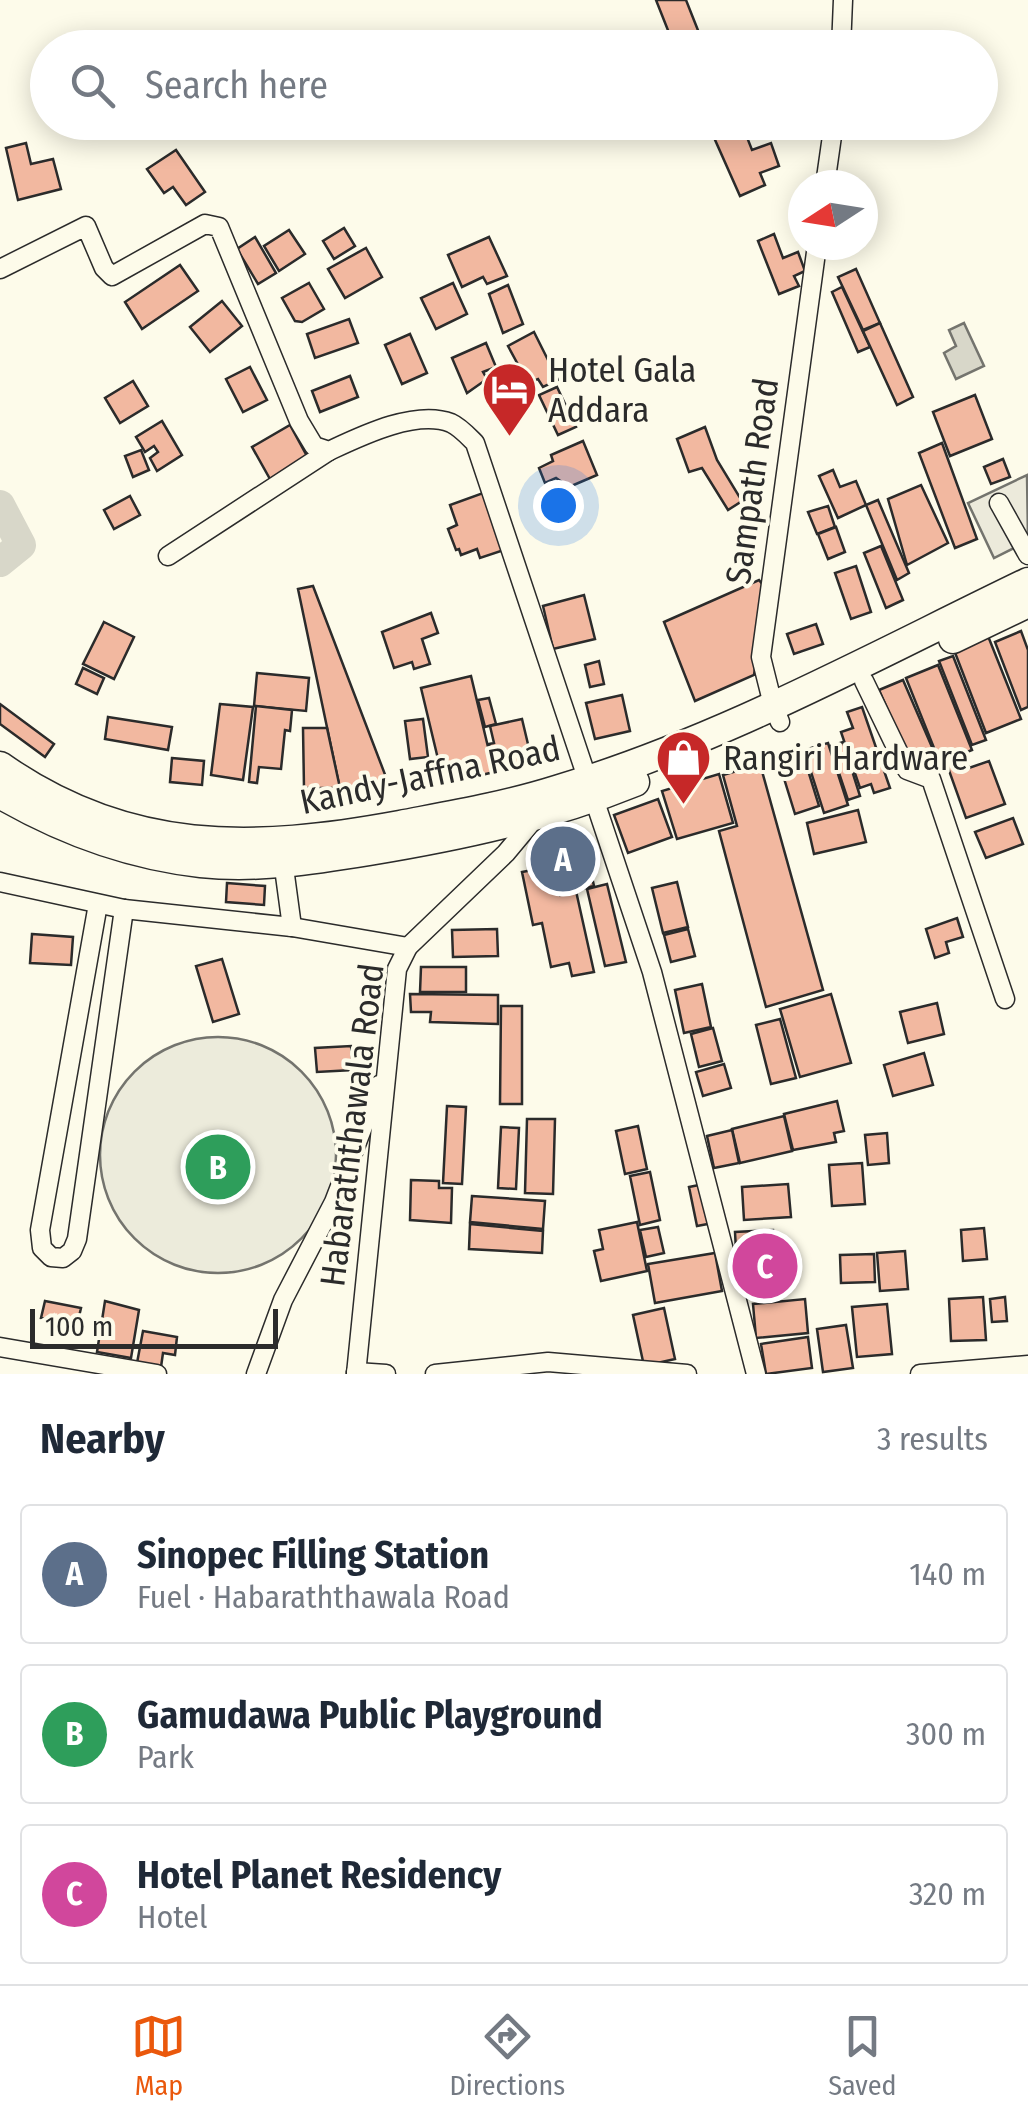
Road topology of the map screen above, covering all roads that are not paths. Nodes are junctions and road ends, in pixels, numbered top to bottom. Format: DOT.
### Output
graph roads {
  1 [pos="844,0"];
  2 [pos="843,30"];
  3 [pos="831,140"];
  4 [pos="827,170"];
  5 [pos="815,260"];
  6 [pos="0,269"];
  7 [pos="329,451"];
  8 [pos="999,503"];
  9 [pos="1028,555"];
  10 [pos="168,556"];
  11 [pos="1028,582"];
  12 [pos="1028,604"];
  13 [pos="864,681"];
  14 [pos="776,714"];
  15 [pos="0,766"];
  16 [pos="592,789"];
  17 [pos="0,794"];
  18 [pos="536,817"];
  19 [pos="282,853"];
  20 [pos="0,882"];
  21 [pos="98,904"];
  22 [pos="124,909"];
  23 [pos="292,927"];
  24 [pos="408,947"];
  25 [pos="1005,999"];
  26 [pos="387,1062"];
  27 [pos="0,1347"];
  28 [pos="1028,1366"];
  29 [pos="356,1373"];
  30 [pos="158,1374"];
  31 [pos="256,1374"];
  32 [pos="386,1374"];
  33 [pos="435,1374"];
  34 [pos="687,1374"];
  35 [pos="756,1374"];
  36 [pos="920,1374"];
  1 -- 2 [label="street"];
  3 -- 4 [label="street"];
  5 -- 14 [label="street, Sampath Road"];
  6 -- 7 [label="street"];
  7 -- 10 [label="street"];
  7 -- 16 [label="street"];
  8 -- 9 [label="street"];
  11 -- 14 [label="highway, Kandy-Jaffna Road"];
  12 -- 13 [label="highway, Kandy-Jaffna Road"];
  13 -- 14 [label="highway, Kandy-Jaffna Road"];
  13 -- 25 [label="street"];
  14 -- 16 [label="highway, Kandy-Jaffna Road"];
  15 -- 19 [label="highway, Kandy-Jaffna Road"];
  16 -- 18 [label="highway, Kandy-Jaffna Road"];
  16 -- 19 [label="highway, Kandy-Jaffna Road"];
  16 -- 35 [label="street"];
  17 -- 19 [label="highway, Kandy-Jaffna Road"];
  18 -- 19 [label="highway, Kandy-Jaffna Road"];
  18 -- 24 [label="street, Habaraththawala Road"];
  19 -- 23 [label="street"];
  20 -- 21 [label="street"];
  21 -- 22 [label="street"];
  21 -- 22 [label="street"];
  22 -- 23 [label="street"];
  23 -- 24 [label="street"];
  24 -- 26 [label="street, Habaraththawala Road"];
  26 -- 29 [label="street, Habaraththawala Road"];
  26 -- 31 [label="street"];
  27 -- 30 [label="street"];
  28 -- 36 [label="street"];
  29 -- 32 [label="street"];
  33 -- 34 [label="street"];
}
